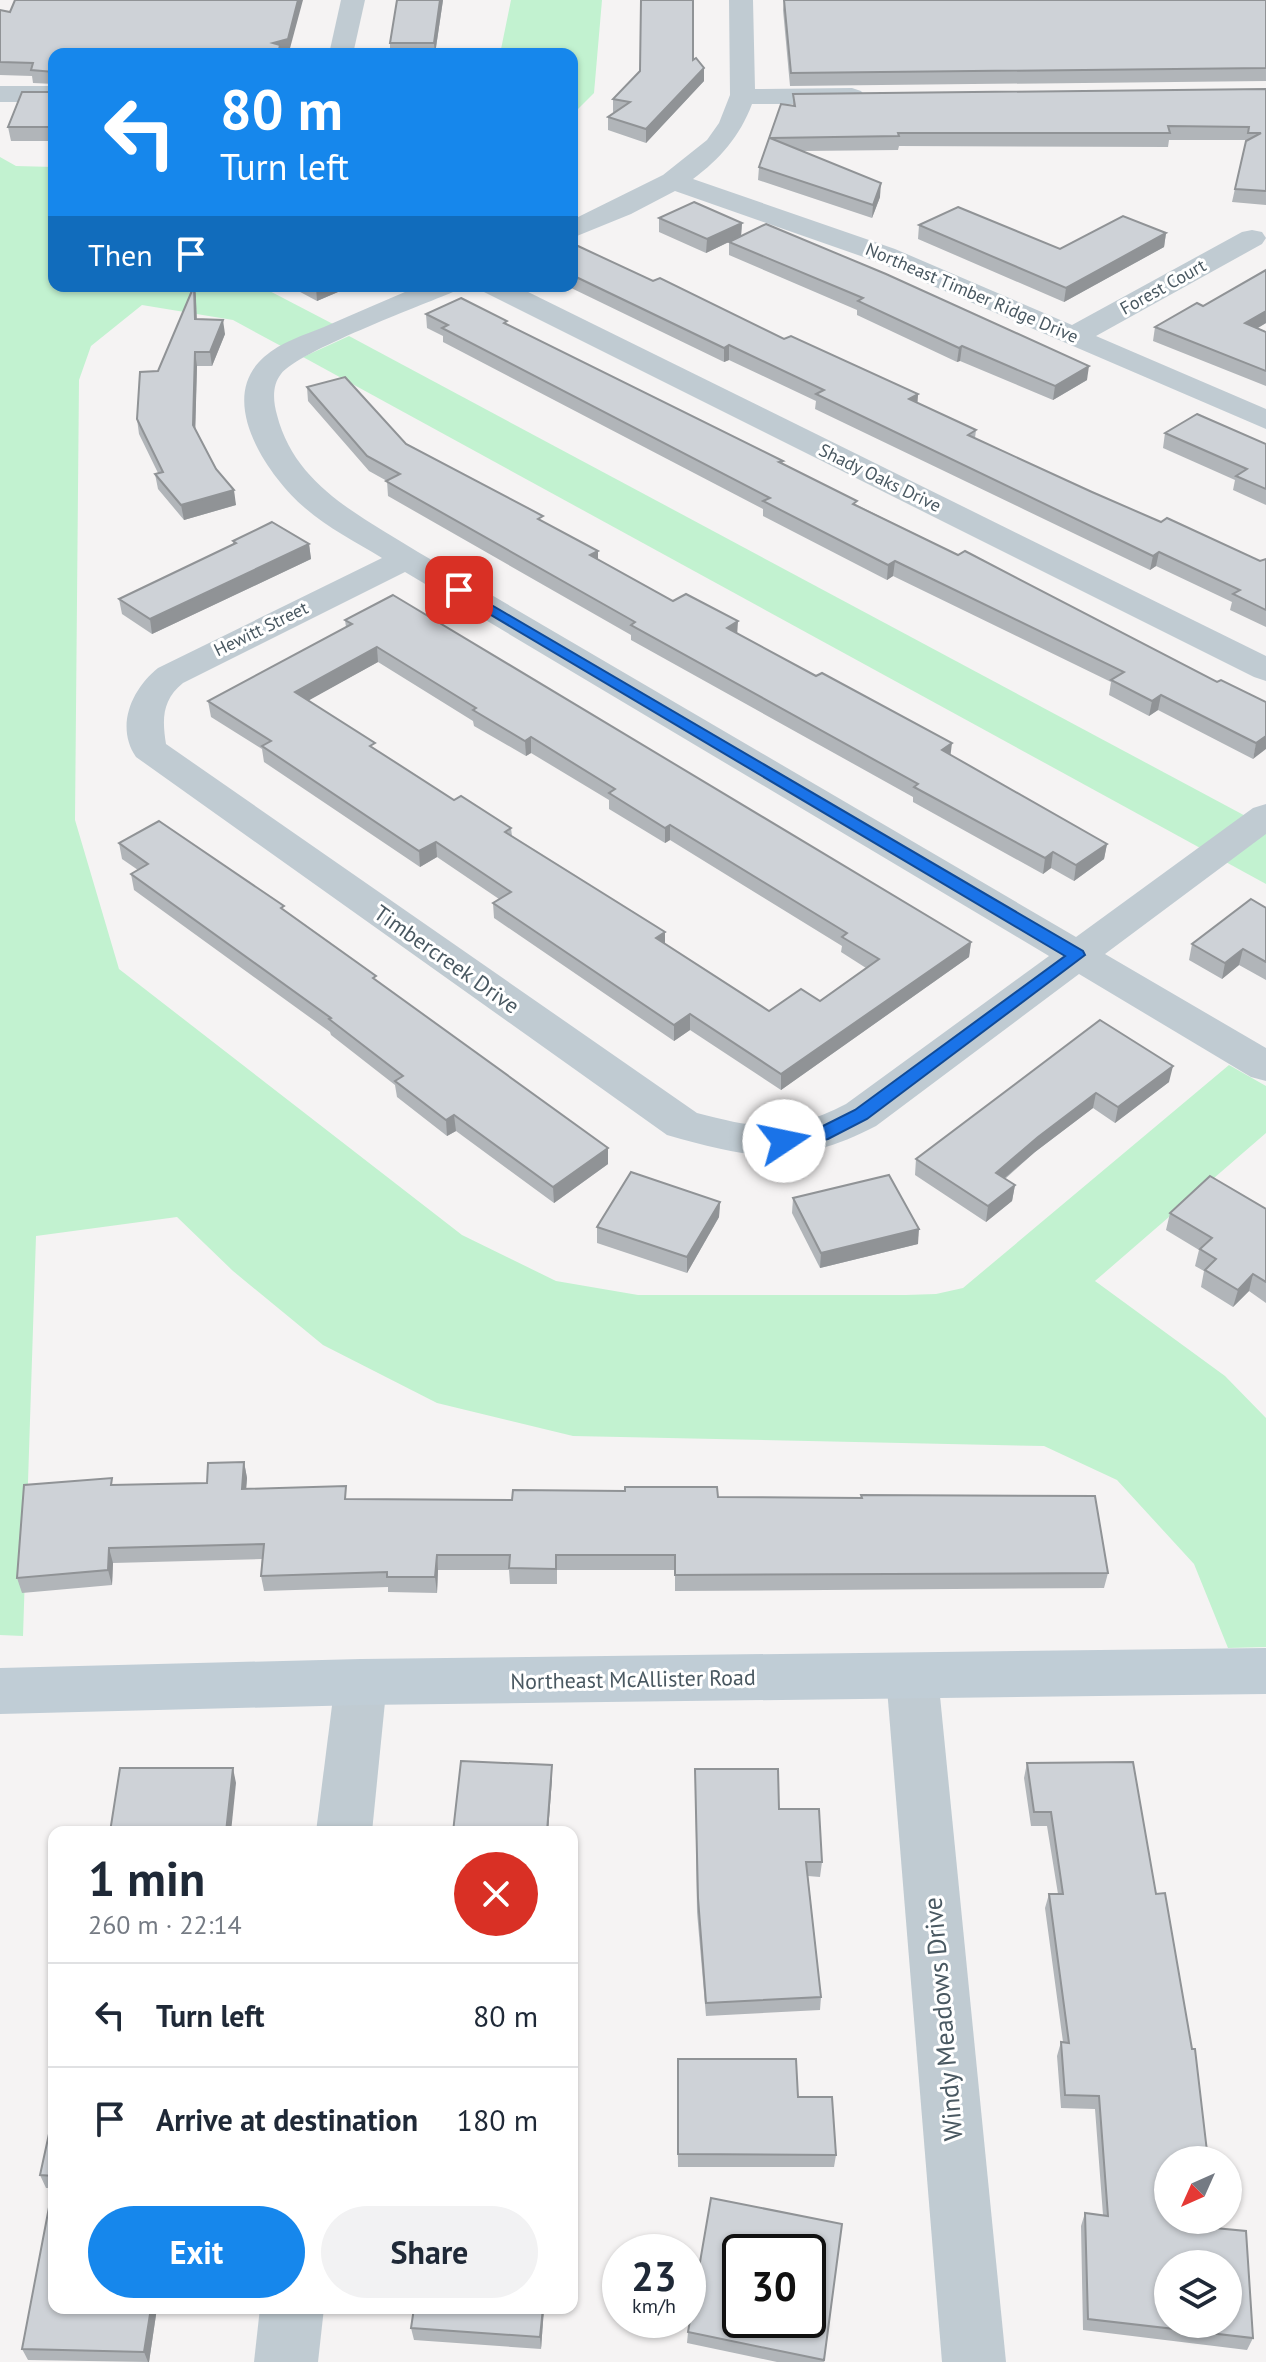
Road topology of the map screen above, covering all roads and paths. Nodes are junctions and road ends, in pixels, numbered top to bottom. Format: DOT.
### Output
graph roads {
  1 [pos="353,0"];
  2 [pos="741,0"];
  3 [pos="342,48"];
  4 [pos="0,94"];
  5 [pos="48,94"];
  6 [pos="870,96"];
  7 [pos="743,97"];
  8 [pos="673,181"];
  9 [pos="578,227"];
  10 [pos="1252,238"];
  11 [pos="430,292"];
  12 [pos="506,292"];
  13 [pos="1074,336"];
  14 [pos="1266,420"];
  15 [pos="406,559"];
  16 [pos="1266,670"];
  17 [pos="143,723"];
  18 [pos="1266,816"];
  19 [pos="1077,955"];
  20 [pos="1266,1067"];
  21 [pos="1266,1671"];
  22 [pos="912,1676"];
  23 [pos="361,1682"];
  24 [pos="0,1691"];
  25 [pos="345,1826"];
  26 [pos="291,2314"];
  27 [pos="286,2362"];
  28 [pos="974,2362"];
  1 -- 3 [label="street"];
  2 -- 7 [label="street"];
  4 -- 5 [label="street"];
  6 -- 7 [label="street"];
  7 -- 8 [label="street"];
  8 -- 9 [label="street"];
  8 -- 13 [label="street, Northeast Timber Ridge Drive"];
  10 -- 13 [label="street, Forest Court"];
  11 -- 15 [label="street"];
  12 -- 16 [label="street, Shady Oaks Drive"];
  13 -- 14 [label="street, Northeast Timber Ridge Drive"];
  15 -- 17 [label="street, Hewitt Street"];
  15 -- 19 [label="street"];
  17 -- 19 [label="street, Timbercreek Drive"];
  18 -- 19 [label="street, Timbercreek Drive"];
  19 -- 20 [label="street"];
  21 -- 22 [label="street, Northeast McAllister Road"];
  22 -- 23 [label="street, Northeast McAllister Road"];
  22 -- 28 [label="street, Windy Meadows Drive"];
  23 -- 24 [label="street, Northeast McAllister Road"];
  23 -- 25 [label="street"];
  26 -- 27 [label="street"];
}
